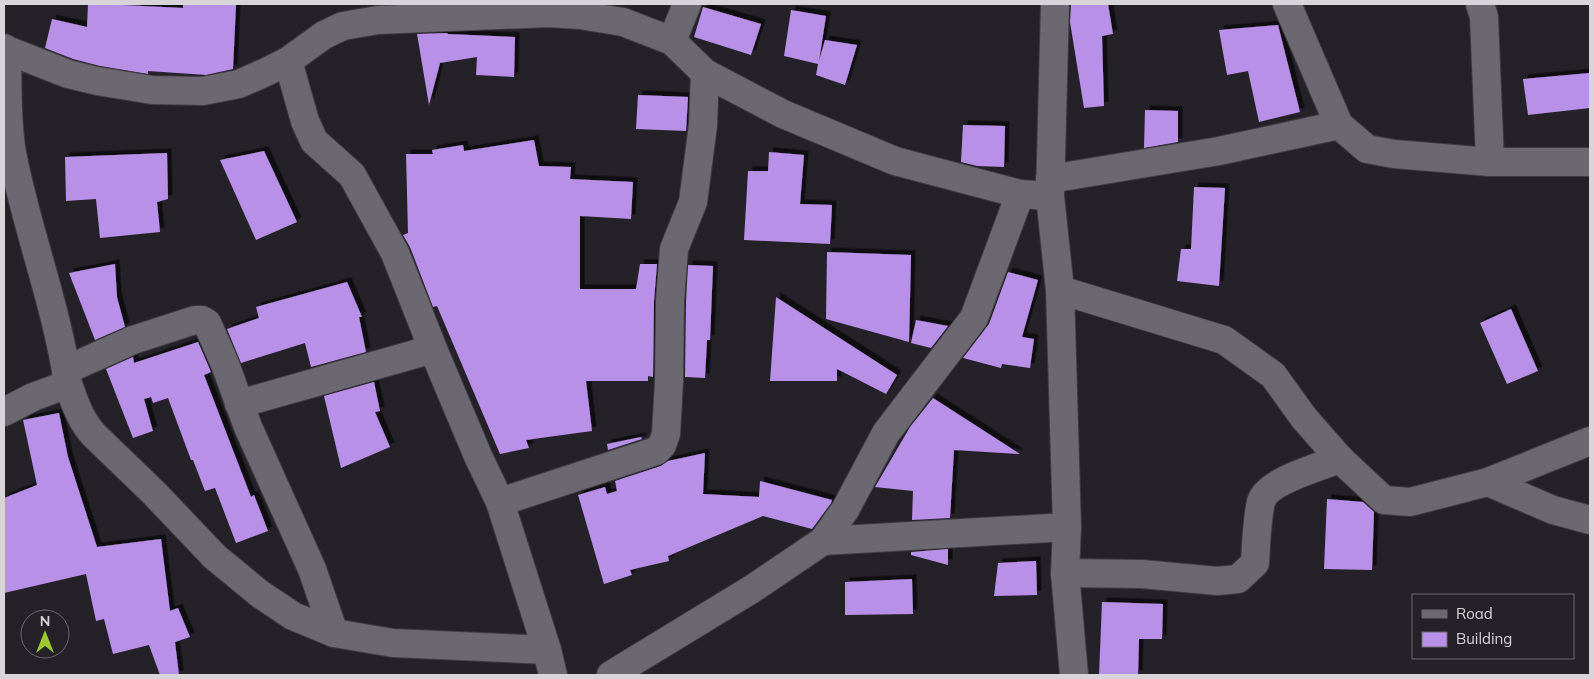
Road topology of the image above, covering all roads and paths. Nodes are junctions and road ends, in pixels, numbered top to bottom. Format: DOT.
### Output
graph roads {
  1 [pos="687,4"];
  2 [pos="1055,4"];
  3 [pos="1287,4"];
  4 [pos="1480,4"];
  5 [pos="672,41"];
  6 [pos="5,49"];
  7 [pos="288,60"];
  8 [pos="705,74"];
  9 [pos="1339,125"];
  10 [pos="8,152"];
  11 [pos="1490,162"];
  12 [pos="1590,162"];
  13 [pos="1050,188"];
  14 [pos="1020,194"];
  15 [pos="1060,290"];
  16 [pos="433,349"];
  17 [pos="67,377"];
  18 [pos="239,404"];
  19 [pos="4,412"];
  20 [pos="1590,441"];
  21 [pos="1340,458"];
  22 [pos="1488,482"];
  23 [pos="500,502"];
  24 [pos="1590,520"];
  25 [pos="1067,527"];
  26 [pos="823,541"];
  27 [pos="1065,573"];
  28 [pos="334,633"];
  29 [pos="550,662"];
  30 [pos="611,675"];
  31 [pos="1074,675"];
  1 -- 5 [label="street"];
  2 -- 13 [label="street"];
  3 -- 9 [label="street"];
  4 -- 11 [label="street"];
  5 -- 7 [label="street"];
  5 -- 8 [label="street"];
  6 -- 7 [label="street"];
  6 -- 10 [label="street"];
  7 -- 16 [label="street"];
  8 -- 14 [label="street"];
  8 -- 23 [label="street"];
  9 -- 11 [label="street"];
  9 -- 13 [label="street"];
  10 -- 17 [label="street"];
  11 -- 12 [label="street"];
  13 -- 14 [label="street"];
  13 -- 15 [label="street"];
  14 -- 26 [label="street"];
  15 -- 21 [label="street"];
  15 -- 25 [label="street"];
  16 -- 18 [label="street"];
  16 -- 23 [label="street"];
  17 -- 18 [label="street"];
  17 -- 19 [label="street"];
  17 -- 28 [label="street"];
  18 -- 28 [label="street"];
  20 -- 22 [label="street"];
  21 -- 22 [label="street"];
  21 -- 27 [label="street"];
  22 -- 24 [label="street"];
  23 -- 29 [label="street"];
  25 -- 26 [label="street"];
  25 -- 27 [label="street"];
  26 -- 30 [label="street"];
  27 -- 31 [label="street"];
  28 -- 29 [label="street"];
}
